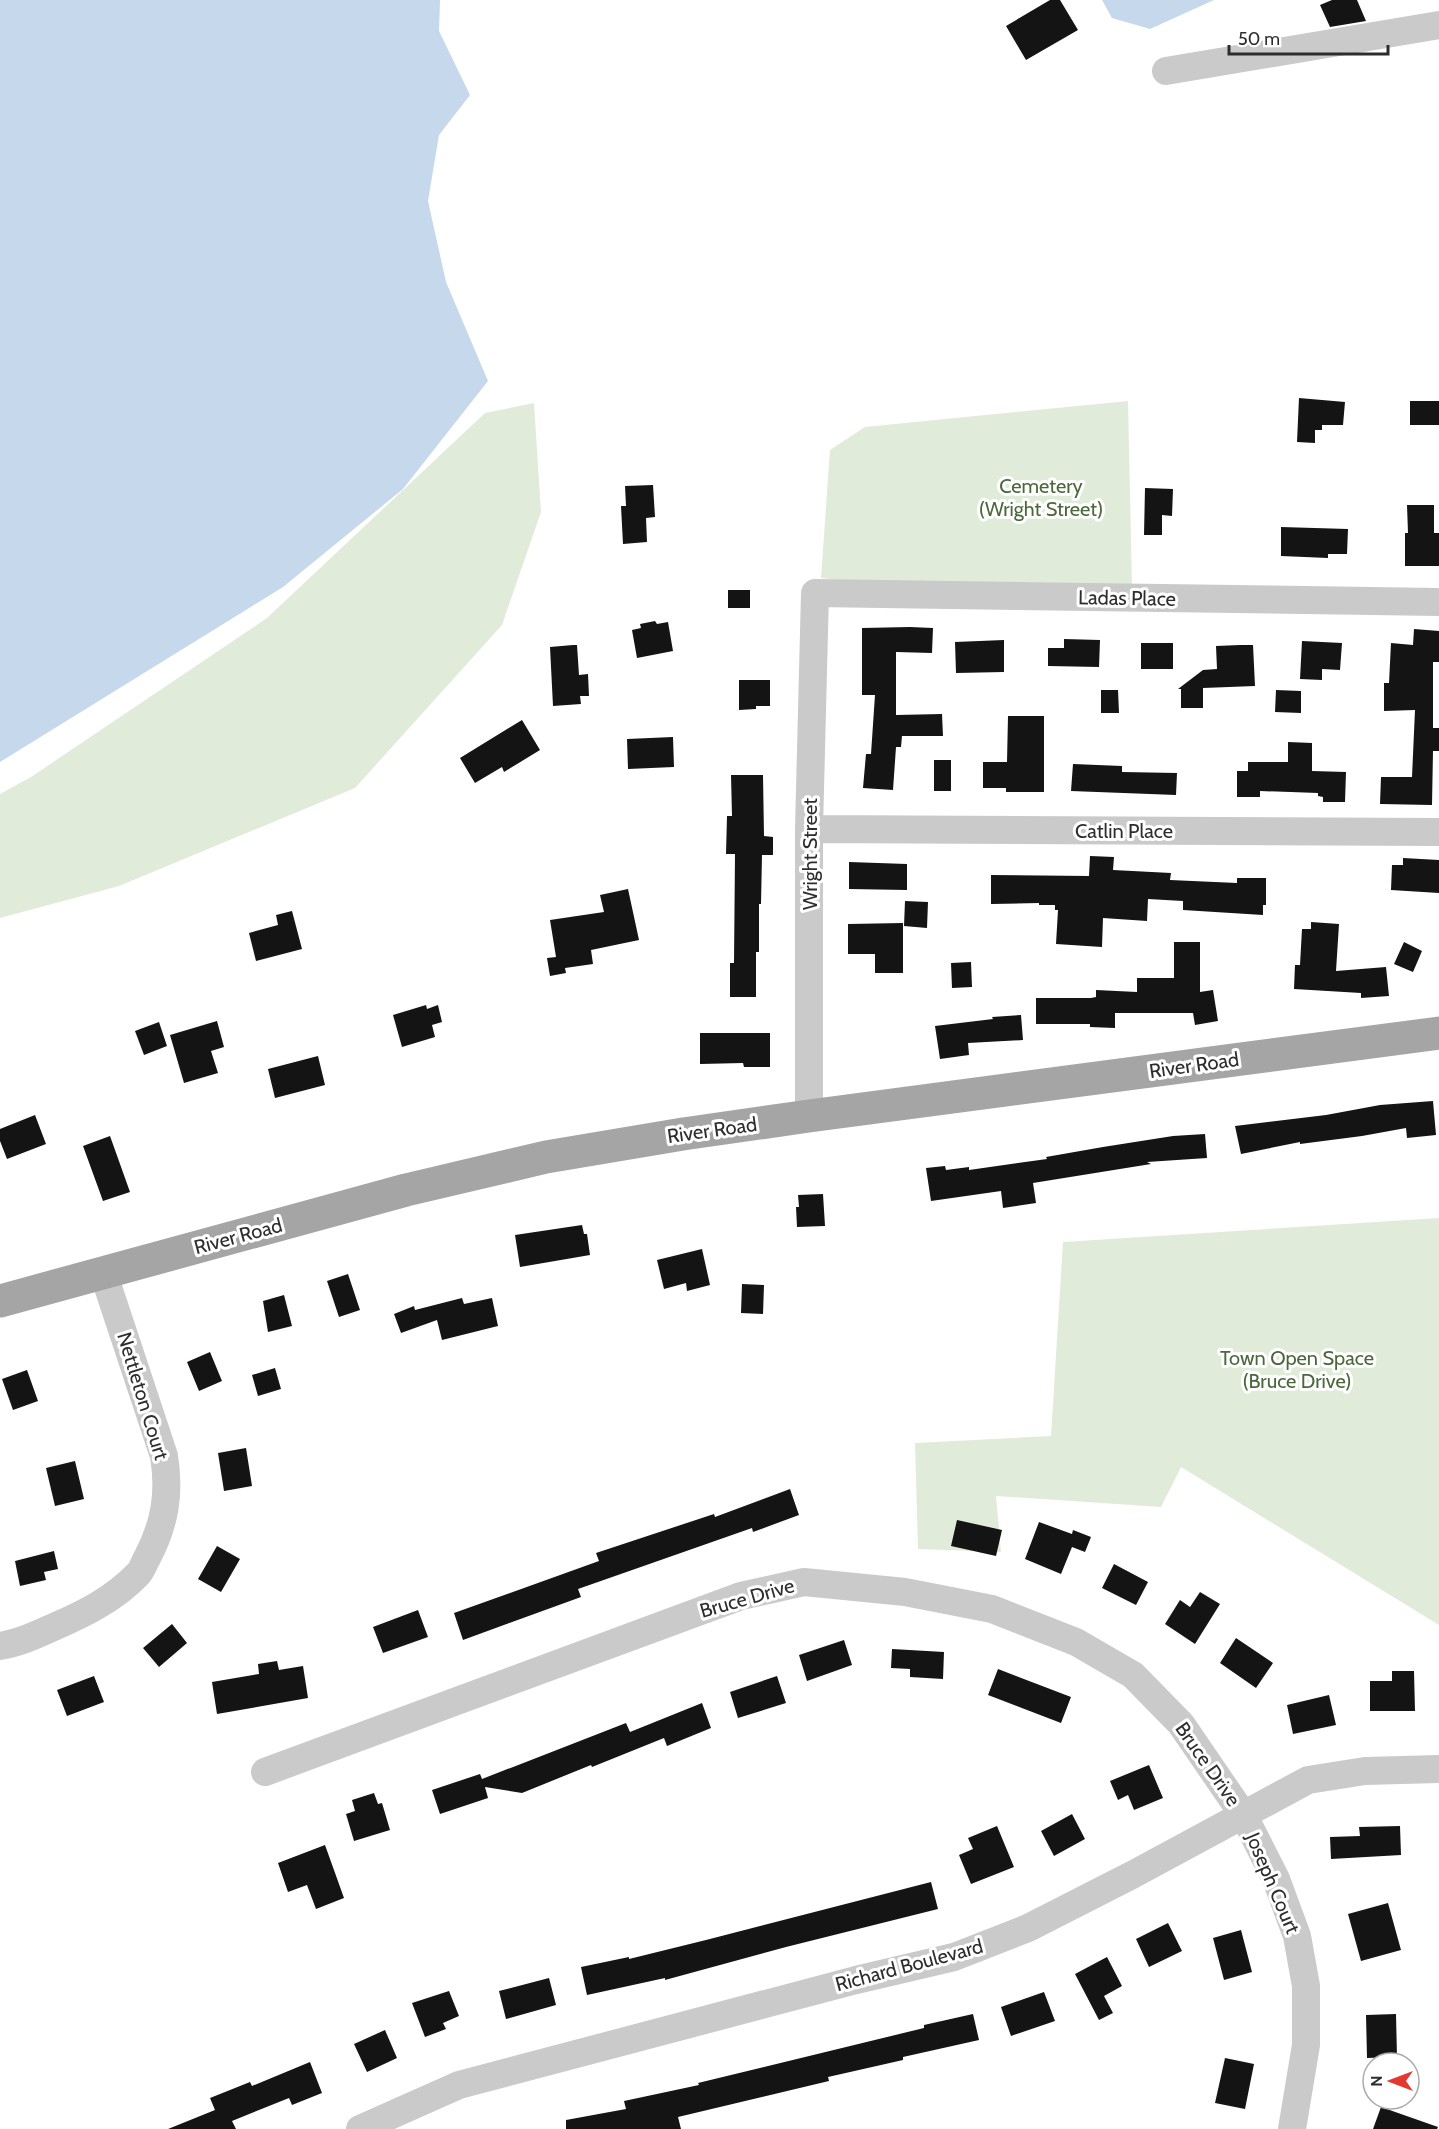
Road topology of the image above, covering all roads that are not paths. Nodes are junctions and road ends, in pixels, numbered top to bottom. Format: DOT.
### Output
graph roads {
  1 [pos="1439,25"];
  2 [pos="1166,71"];
  3 [pos="815,593"];
  4 [pos="1439,602"];
  5 [pos="809,829"];
  6 [pos="1439,832"];
  7 [pos="1439,1033"];
  8 [pos="809,1116"];
  9 [pos="103,1272"];
  10 [pos="0,1301"];
  11 [pos="0,1646"];
  12 [pos="1439,1769"];
  13 [pos="265,1772"];
  14 [pos="1244,1816"];
  15 [pos="360,2129"];
  16 [pos="1292,2129"];
  1 -- 2 [label="street"];
  3 -- 4 [label="street, Ladas Place"];
  3 -- 5 [label="street, Wright Street"];
  5 -- 6 [label="street, Catlin Place"];
  5 -- 8 [label="street, Wright Street"];
  7 -- 8 [label="main road, River Road"];
  8 -- 9 [label="main road, River Road"];
  9 -- 10 [label="main road, River Road"];
  9 -- 11 [label="street, Nettleton Court"];
  12 -- 14 [label="street, Richard Boulevard"];
  13 -- 14 [label="street, Bruce Drive"];
  14 -- 15 [label="street, Richard Boulevard"];
  14 -- 16 [label="street, Joseph Court"];
}
